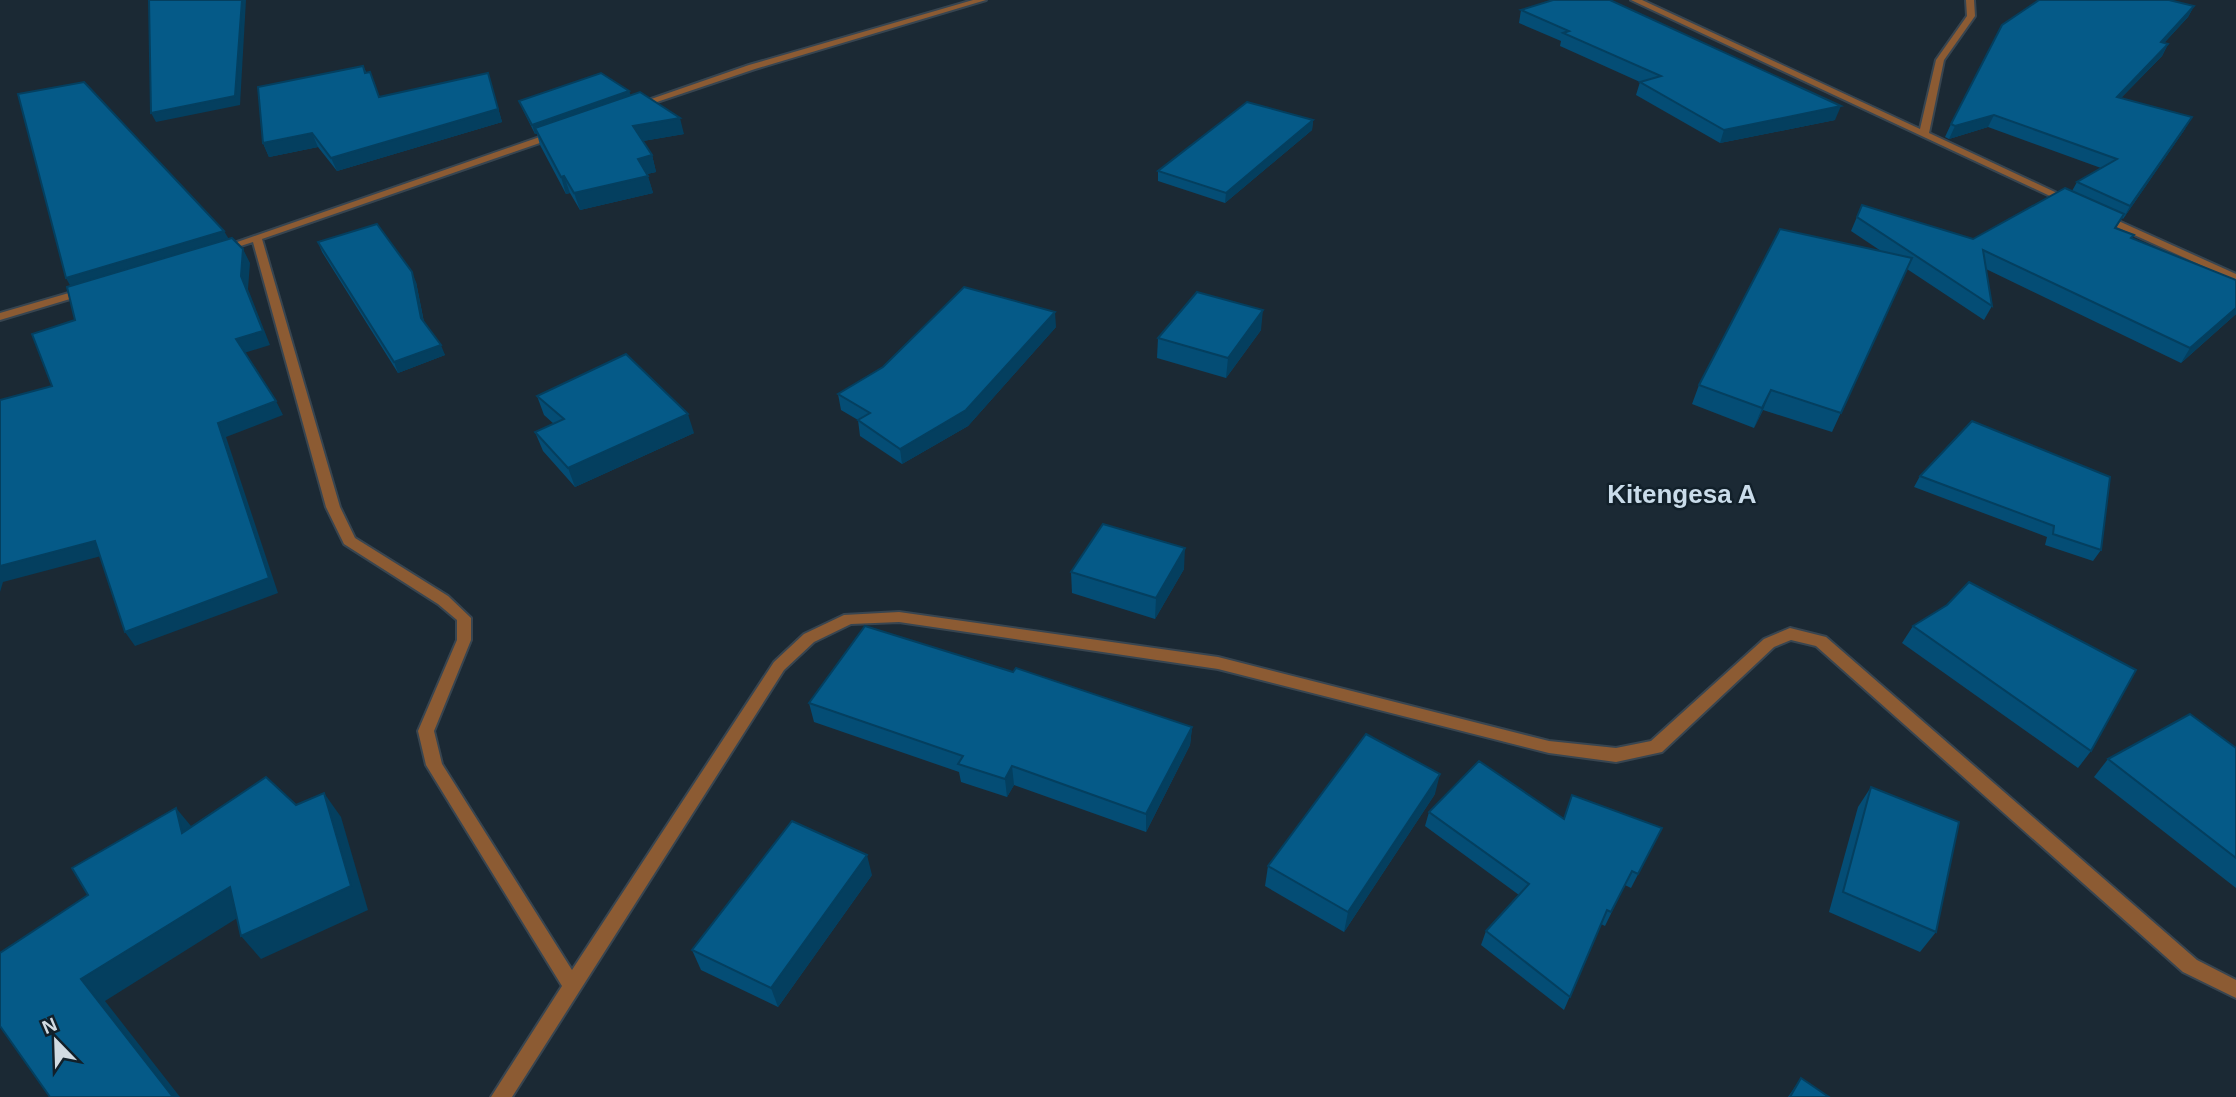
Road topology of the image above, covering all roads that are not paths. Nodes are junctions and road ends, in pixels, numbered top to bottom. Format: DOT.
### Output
graph roads {
  1 [pos="982,0"];
  2 [pos="1635,0"];
  3 [pos="1970,0"];
  4 [pos="622,111"];
  5 [pos="574,129"];
  6 [pos="1924,134"];
  7 [pos="2074,203"];
  8 [pos="2086,209"];
  9 [pos="257,239"];
  10 [pos="206,254"];
  11 [pos="2236,278"];
  12 [pos="103,286"];
  13 [pos="0,317"];
  14 [pos="572,986"];
  15 [pos="2236,989"];
  16 [pos="501,1097"];
  1 -- 4 [label="street"];
  2 -- 6 [label="street"];
  3 -- 6 [label="street"];
  5 -- 9 [label="street"];
  6 -- 7 [label="street"];
  8 -- 11 [label="street"];
  9 -- 10 [label="street"];
  9 -- 14 [label="street"];
  12 -- 13 [label="street"];
  14 -- 15 [label="street"];
  14 -- 16 [label="street"];
}
